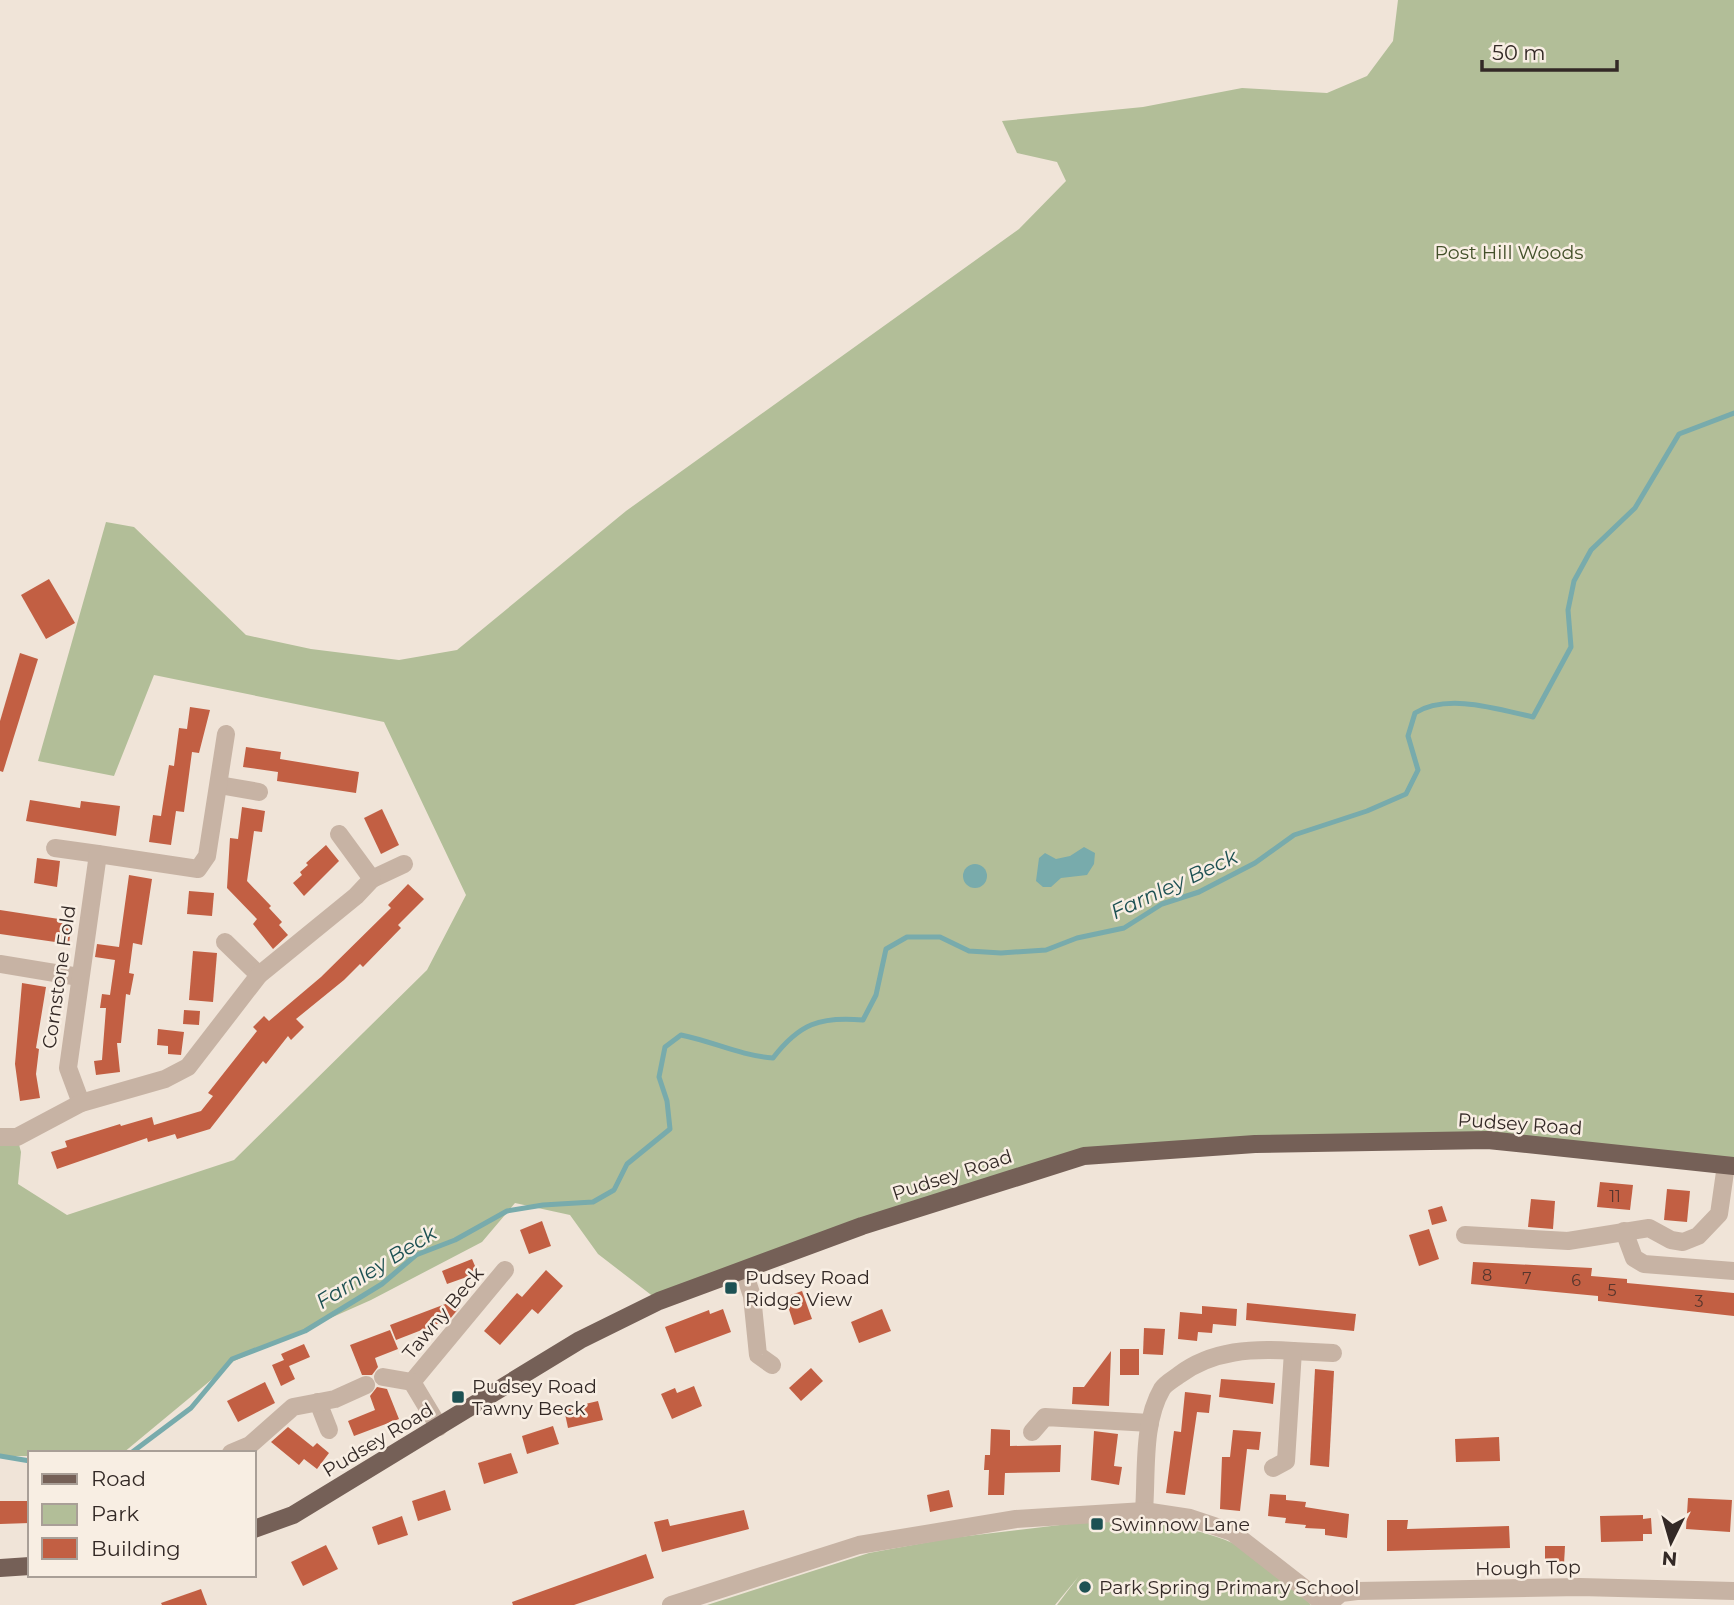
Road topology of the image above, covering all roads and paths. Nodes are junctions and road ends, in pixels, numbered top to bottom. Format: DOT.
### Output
graph roads {
  1 [pos="226,734"];
  2 [pos="219,785"];
  3 [pos="259,792"];
  4 [pos="339,834"];
  5 [pos="55,848"];
  6 [pos="98,854"];
  7 [pos="404,864"];
  8 [pos="372,879"];
  9 [pos="225,942"];
  10 [pos="0,964"];
  11 [pos="258,975"];
  12 [pos="79,977"];
  13 [pos="81,1103"];
  14 [pos="0,1136"];
  15 [pos="1730,1166"];
  16 [pos="1624,1231"];
  17 [pos="1465,1235"];
  18 [pos="505,1269"];
  19 [pos="1734,1271"];
  20 [pos="744,1272"];
  21 [pos="1293,1352"];
  22 [pos="1333,1353"];
  23 [pos="772,1365"];
  24 [pos="383,1377"];
  25 [pos="412,1382"];
  26 [pos="366,1385"];
  27 [pos="318,1402"];
  28 [pos="1150,1423"];
  29 [pos="439,1427"];
  30 [pos="329,1430"];
  31 [pos="1032,1432"];
  32 [pos="236,1451"];
  33 [pos="1273,1468"];
  34 [pos="1144,1511"];
  35 [pos="256,1528"];
  36 [pos="28,1566"];
  37 [pos="0,1568"];
  38 [pos="1734,1591"];
  39 [pos="1580,1596"];
  40 [pos="671,1605"];
  41 [pos="1326,1605"];
  1 -- 2 [label="street"];
  2 -- 3 [label="street"];
  2 -- 6 [label="street"];
  4 -- 8 [label="street"];
  5 -- 6 [label="street"];
  6 -- 12 [label="street, Cornstone Fold"];
  7 -- 8 [label="street"];
  8 -- 11 [label="street"];
  9 -- 11 [label="street"];
  10 -- 12 [label="street"];
  11 -- 13 [label="street"];
  12 -- 13 [label="street, Cornstone Fold"];
  13 -- 14 [label="street"];
  15 -- 16 [label="street"];
  15 -- 20 [label="main road, Pudsey Road"];
  16 -- 17 [label="street"];
  16 -- 19 [label="street"];
  18 -- 25 [label="street, Tawny Beck"];
  20 -- 23 [label="street"];
  20 -- 29 [label="main road, Pudsey Road"];
  21 -- 22 [label="street"];
  21 -- 28 [label="street"];
  21 -- 33 [label="street"];
  24 -- 25 [label="street, Tawny Beck"];
  25 -- 29 [label="street, Tawny Beck"];
  26 -- 27 [label="street"];
  27 -- 30 [label="street"];
  27 -- 32 [label="street"];
  28 -- 31 [label="street"];
  28 -- 34 [label="street"];
  29 -- 35 [label="main road, Pudsey Road"];
  34 -- 40 [label="street"];
  34 -- 41 [label="street"];
  36 -- 37 [label="main road"];
  38 -- 39 [label="street, Hough Top"];
  39 -- 41 [label="street, Hough Top"];
}
